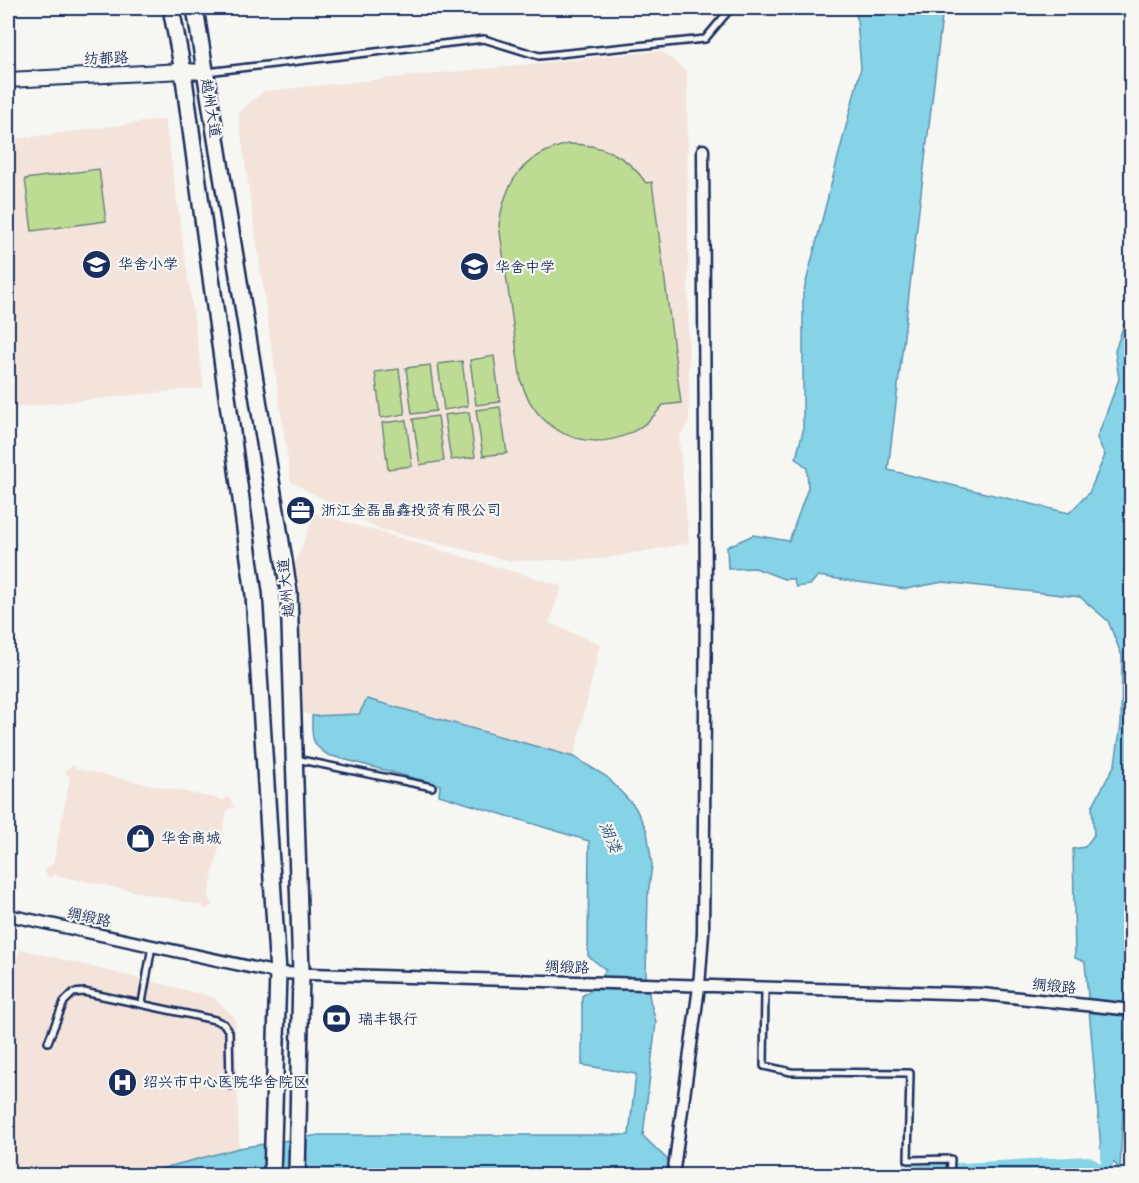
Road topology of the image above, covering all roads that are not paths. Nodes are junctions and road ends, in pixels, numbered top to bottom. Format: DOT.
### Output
graph roads {
  1 [pos="195,8"];
  2 [pos="731,8"];
  3 [pos="171,9"];
  4 [pos="183,71"];
  5 [pos="206,72"];
  6 [pos="8,80"];
  7 [pos="703,150"];
  8 [pos="294,759"];
  9 [pos="432,787"];
  10 [pos="8,915"];
  11 [pos="152,946"];
  12 [pos="278,973"];
  13 [pos="301,973"];
  14 [pos="699,987"];
  15 [pos="765,989"];
  16 [pos="142,1003"];
  17 [pos="1131,1010"];
  18 [pos="48,1042"];
  19 [pos="230,1086"];
  20 [pos="272,1176"];
  21 [pos="297,1176"];
  22 [pos="673,1176"];
  23 [pos="950,1176"];
  1 -- 5 [label="main road, 越州大道"];
  2 -- 5 [label="lane"];
  3 -- 4 [label="main road, 越州大道"];
  4 -- 5 [label="street, 纺都路"];
  4 -- 6 [label="street, 纺都路"];
  4 -- 12 [label="main road, 越州大道"];
  5 -- 8 [label="main road, 越州大道"];
  7 -- 14 [label="street"];
  8 -- 9 [label="lane"];
  8 -- 13 [label="main road, 越州大道"];
  10 -- 11 [label="street, 绸缎路"];
  11 -- 12 [label="street, 绸缎路"];
  11 -- 16 [label="lane"];
  12 -- 13 [label="street, 绸缎路"];
  12 -- 20 [label="main road, 越州大道"];
  13 -- 14 [label="street, 绸缎路"];
  13 -- 21 [label="main road, 越州大道"];
  14 -- 15 [label="street, 绸缎路"];
  14 -- 22 [label="street"];
  15 -- 17 [label="street, 绸缎路"];
  15 -- 23 [label="lane"];
  16 -- 18 [label="lane"];
  16 -- 19 [label="lane"];
}
